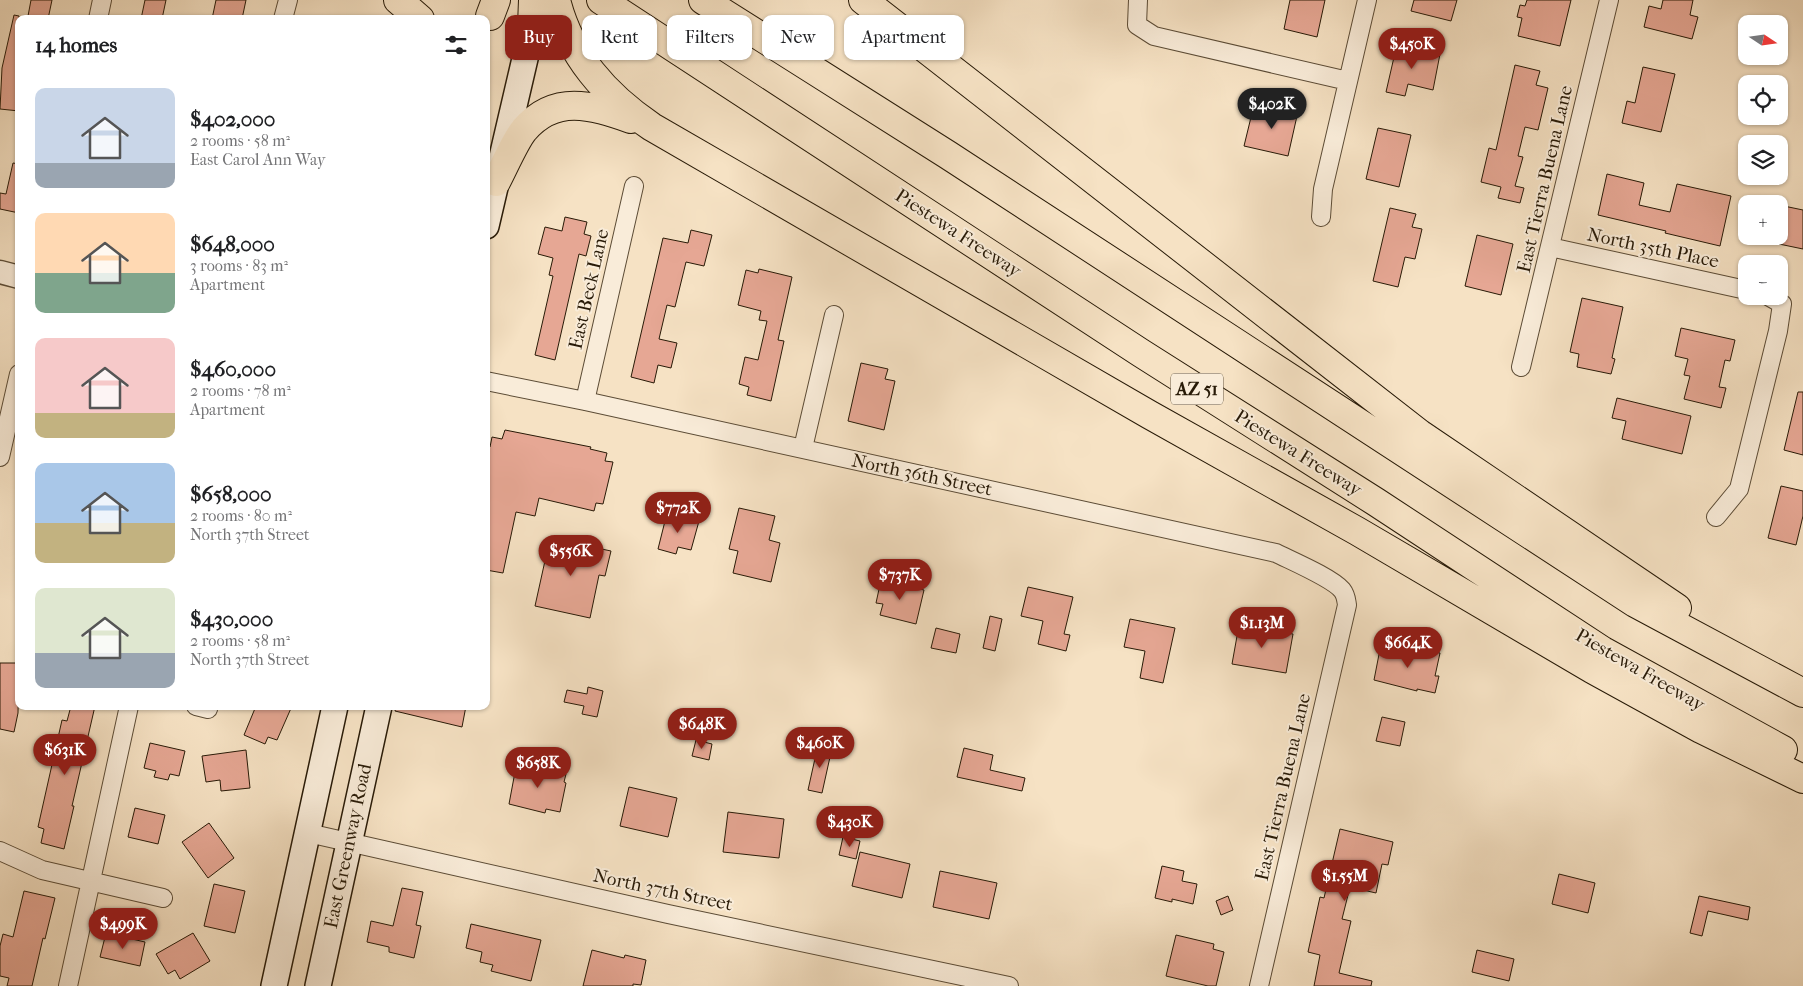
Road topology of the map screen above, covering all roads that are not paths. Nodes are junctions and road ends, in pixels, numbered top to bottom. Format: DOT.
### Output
graph roads {
  1 [pos="102,0"];
  2 [pos="288,0"];
  3 [pos="398,0"];
  4 [pos="538,0"];
  5 [pos="556,0"];
  6 [pos="601,0"];
  7 [pos="703,0"];
  8 [pos="863,0"];
  9 [pos="1138,0"];
  10 [pos="1367,0"];
  11 [pos="1609,0"];
  12 [pos="533,13"];
  13 [pos="99,15"];
  14 [pos="284,15"];
  15 [pos="415,15"];
  16 [pos="1348,81"];
  17 [pos="652,127"];
  18 [pos="496,182"];
  19 [pos="634,186"];
  20 [pos="490,208"];
  21 [pos="1321,217"];
  22 [pos="1550,247"];
  23 [pos="0,272"];
  24 [pos="15,275"];
  25 [pos="1738,288"];
  26 [pos="1775,305"];
  27 [pos="834,315"];
  28 [pos="1521,368"];
  29 [pos="490,383"];
  30 [pos="15,391"];
  31 [pos="585,401"];
  32 [pos="803,448"];
  33 [pos="0,457"];
  34 [pos="1716,517"];
  35 [pos="1346,596"];
  36 [pos="1799,692"];
  37 [pos="128,710"];
  38 [pos="334,710"];
  39 [pos="378,710"];
  40 [pos="1803,761"];
  41 [pos="1803,779"];
  42 [pos="308,833"];
  43 [pos="349,842"];
  44 [pos="0,851"];
  45 [pos="91,881"];
  46 [pos="163,898"];
  47 [pos="68,986"];
  48 [pos="274,986"];
  49 [pos="318,986"];
  50 [pos="1009,986"];
  51 [pos="1260,986"];
  1 -- 13 [label="street"];
  2 -- 14 [label="street"];
  3 -- 15 [label="highway"];
  4 -- 12 [label="main road"];
  5 -- 17 [label="highway"];
  6 -- 40 [label="highway, Piestewa Freeway / AZ 51"];
  7 -- 36 [label="highway"];
  8 -- 36 [label="highway"];
  9 -- 16 [label="street"];
  10 -- 16 [label="street"];
  11 -- 22 [label="street, East Tierra Buena Lane"];
  12 -- 18 [label="main road"];
  16 -- 21 [label="street"];
  17 -- 18 [label="highway"];
  17 -- 41 [label="highway"];
  18 -- 20 [label="main road"];
  19 -- 31 [label="street, East Beck Lane"];
  22 -- 25 [label="street, North 35th Place"];
  22 -- 28 [label="street, East Tierra Buena Lane"];
  23 -- 24 [label="street"];
  26 -- 34 [label="street"];
  27 -- 32 [label="street"];
  29 -- 31 [label="street, North 36th Street"];
  30 -- 33 [label="street"];
  31 -- 32 [label="street, North 36th Street"];
  32 -- 35 [label="street, North 36th Street"];
  35 -- 51 [label="street, East Tierra Buena Lane"];
  37 -- 45 [label="street"];
  38 -- 42 [label="main road"];
  39 -- 43 [label="main road, East Greenway Road"];
  42 -- 43 [label="street, North 37th Street"];
  42 -- 48 [label="main road"];
  43 -- 49 [label="main road, East Greenway Road"];
  43 -- 50 [label="street, North 37th Street"];
  44 -- 45 [label="street"];
  45 -- 46 [label="street"];
  45 -- 47 [label="street"];
}
